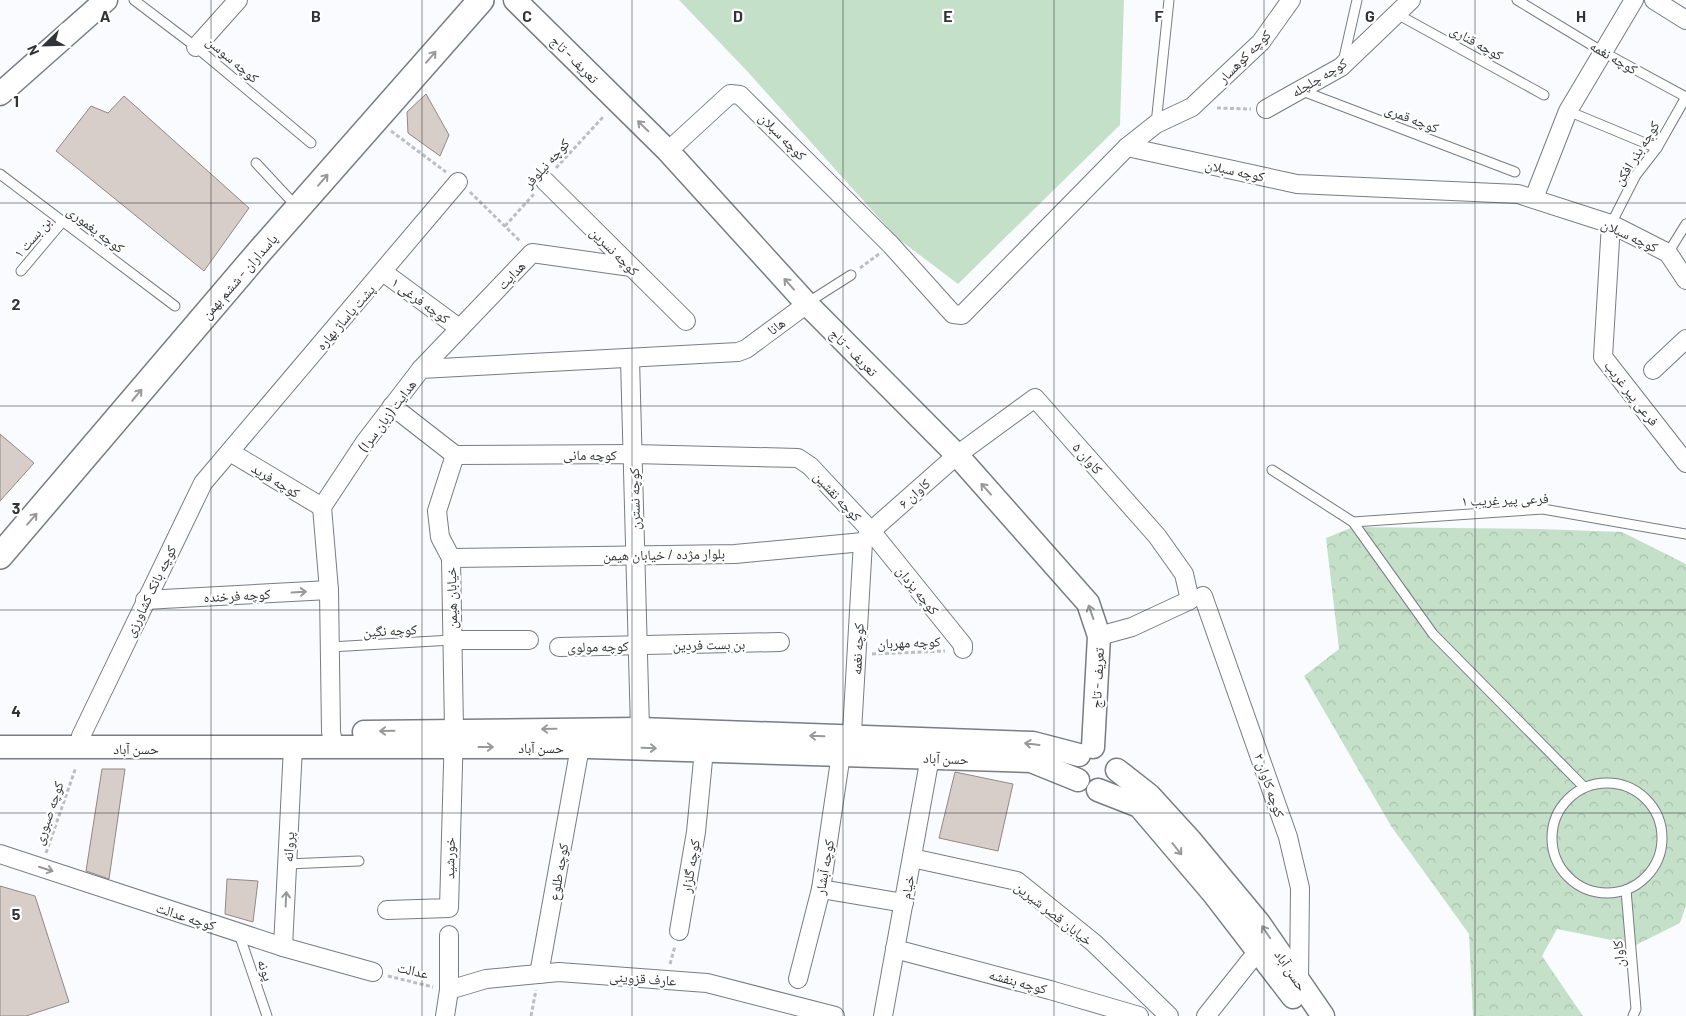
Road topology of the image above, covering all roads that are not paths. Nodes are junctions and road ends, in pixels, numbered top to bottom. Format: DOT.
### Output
graph roads {
  1 [pos="106,0"];
  2 [pos="134,0"];
  3 [pos="238,0"];
  4 [pos="515,0"];
  5 [pos="1168,0"];
  6 [pos="1291,0"];
  7 [pos="1357,0"];
  8 [pos="1411,0"];
  9 [pos="1517,0"];
  10 [pos="1634,0"];
  11 [pos="1654,0"];
  12 [pos="478,2"];
  13 [pos="1397,14"];
  14 [pos="1686,20"];
  15 [pos="196,47"];
  16 [pos="1603,52"];
  17 [pos="1342,67"];
  18 [pos="1298,90"];
  19 [pos="0,94"];
  20 [pos="1544,94"];
  21 [pos="1686,97"];
  22 [pos="1266,109"];
  23 [pos="1568,111"];
  24 [pos="1156,124"];
  25 [pos="312,143"];
  26 [pos="1127,147"];
  27 [pos="1657,148"];
  28 [pos="668,151"];
  29 [pos="256,163"];
  30 [pos="1515,172"];
  31 [pos="0,174"];
  32 [pos="545,181"];
  33 [pos="458,182"];
  34 [pos="1534,198"];
  35 [pos="298,208"];
  36 [pos="63,222"];
  37 [pos="1611,224"];
  38 [pos="1686,224"];
  39 [pos="1668,253"];
  40 [pos="631,267"];
  41 [pos="21,271"];
  42 [pos="383,272"];
  43 [pos="851,275"];
  44 [pos="1686,280"];
  45 [pos="807,304"];
  46 [pos="175,306"];
  47 [pos="686,322"];
  48 [pos="459,328"];
  49 [pos="1686,339"];
  50 [pos="746,349"];
  51 [pos="630,359"];
  52 [pos="421,369"];
  53 [pos="1654,370"];
  54 [pos="392,406"];
  55 [pos="230,452"];
  56 [pos="633,454"];
  57 [pos="455,455"];
  58 [pos="956,455"];
  59 [pos="805,461"];
  60 [pos="1686,462"];
  61 [pos="1272,470"];
  62 [pos="322,507"];
  63 [pos="1353,522"];
  64 [pos="1686,534"];
  65 [pos="867,537"];
  66 [pos="3,549"];
  67 [pos="635,554"];
  68 [pos="451,558"];
  69 [pos="329,590"];
  70 [pos="1196,598"];
  71 [pos="145,600"];
  72 [pos="1099,636"];
  73 [pos="452,640"];
  74 [pos="529,640"];
  75 [pos="780,642"];
  76 [pos="559,646"];
  77 [pos="638,646"];
  78 [pos="330,647"];
  79 [pos="963,649"];
  80 [pos="640,729"];
  81 [pos="0,731"];
  82 [pos="81,736"];
  83 [pos="582,738"];
  84 [pos="453,739"];
  85 [pos="333,740"];
  86 [pos="0,747"];
  87 [pos="292,747"];
  88 [pos="847,749"];
  89 [pos="704,750"];
  90 [pos="1086,751"];
  91 [pos="930,757"];
  92 [pos="1117,770"];
  93 [pos="1078,780"];
  94 [pos="1584,787"];
  95 [pos="1098,790"];
  96 [pos="0,854"];
  97 [pos="912,858"];
  98 [pos="359,861"];
  99 [pos="287,864"];
  100 [pos="821,889"];
  101 [pos="1626,890"];
  102 [pos="904,903"];
  103 [pos="387,910"];
  104 [pos="679,931"];
  105 [pos="239,933"];
  106 [pos="449,934"];
  107 [pos="283,947"];
  108 [pos="896,950"];
  109 [pos="1257,952"];
  110 [pos="373,972"];
  111 [pos="539,974"];
  112 [pos="798,979"];
  113 [pos="1299,982"];
  114 [pos="448,990"];
  115 [pos="790,1010"];
  116 [pos="267,1016"];
  117 [pos="445,1016"];
  118 [pos="835,1016"];
  119 [pos="883,1016"];
  120 [pos="1139,1016"];
  121 [pos="1169,1016"];
  122 [pos="1206,1016"];
  123 [pos="1307,1016"];
  124 [pos="1323,1016"];
  125 [pos="1633,1016"];
  1 -- 19 [label="street"];
  2 -- 15 [label="lane, کوچه سوسن"];
  3 -- 15 [label="street"];
  28 -- 4 [label="street, تعریف - تاج, one-way"];
  5 -- 24 [label="lane"];
  6 -- 24 [label="street, کوچه کوهسار"];
  7 -- 17 [label="lane"];
  8 -- 13 [label="street, کوچه چلچله"];
  9 -- 16 [label="lane, کوچه نغمه"];
  10 -- 16 [label="street"];
  11 -- 14 [label="street"];
  35 -- 12 [label="main road, پاسداران - ششم بهمن, one-way"];
  13 -- 17 [label="street, کوچه چلچله"];
  13 -- 20 [label="lane, کوچه قناری"];
  15 -- 25 [label="lane, کوچه سوسن"];
  16 -- 21 [label="lane, کوچه نغمه"];
  16 -- 23 [label="street"];
  17 -- 18 [label="street, کوچه چلچله"];
  18 -- 22 [label="street, کوچه چلچله"];
  18 -- 30 [label="lane, کوچه قمری"];
  21 -- 27 [label="lane, کوچه بذر افکن"];
  23 -- 27 [label="lane"];
  23 -- 34 [label="street"];
  24 -- 26 [label="street"];
  26 -- 28 [label="street, کوچه سبلان"];
  26 -- 34 [label="street, کوچه سبلان"];
  27 -- 37 [label="lane, کوچه بذر افکن"];
  45 -- 28 [label="street, تعریف - تاج, one-way"];
  29 -- 35 [label="lane"];
  31 -- 36 [label="lane, کوچه یغموری"];
  32 -- 40 [label="street, کوچه نسرین"];
  33 -- 42 [label="street, پشت پاساژ بهاره"];
  34 -- 37 [label="street, کوچه سبلان"];
  66 -- 35 [label="main road, پاسداران - ششم بهمن, one-way"];
  36 -- 41 [label="lane, بن بست ۱"];
  36 -- 46 [label="lane, کوچه یغموری"];
  37 -- 39 [label="street, کوچه سبلان"];
  37 -- 60 [label="street, فرعی پیر غریب"];
  38 -- 39 [label="lane, کوچه سبلان"];
  39 -- 44 [label="street, کوچه سبلان"];
  40 -- 47 [label="street, کوچه نسرین"];
  40 -- 48 [label="street, هدایت"];
  42 -- 48 [label="street, کوچه فرغی ۱"];
  42 -- 55 [label="street, پشت پاساژ بهاره"];
  43 -- 45 [label="lane"];
  45 -- 50 [label="street, هانا"];
  45 -- 58 [label="street, تعریف - تاج"];
  48 -- 52 [label="street, هدایت"];
  49 -- 53 [label="street"];
  50 -- 51 [label="street, هدایت (زبان سرا)"];
  51 -- 52 [label="street, هدایت (زبان سرا)"];
  51 -- 56 [label="street, کوچه نسترن"];
  52 -- 54 [label="street, هدایت (زبان سرا)"];
  54 -- 57 [label="street"];
  54 -- 62 [label="street, هدایت (زبان سرا)"];
  55 -- 62 [label="street, کوچه فرید"];
  55 -- 71 [label="street, کوچه بانک کشاورزی"];
  56 -- 57 [label="street, کوچه مانی"];
  56 -- 59 [label="street, کوچه مانی"];
  56 -- 67 [label="street, کوچه نسترن"];
  57 -- 68 [label="street, خیابان هیمن"];
  58 -- 65 [label="street, کاوان ۶"];
  58 -- 70 [label="street, کاوان ۵"];
  72 -- 58 [label="street, تعریف - تاج, one-way"];
  59 -- 65 [label="street, کوچه نقشین"];
  61 -- 63 [label="lane"];
  62 -- 69 [label="street"];
  63 -- 64 [label="lane, فرعی پیر غریب ۱"];
  63 -- 94 [label="lane"];
  65 -- 67 [label="street, بلوار مژده / خیابان هیمن"];
  65 -- 79 [label="street, کوچه یزدان"];
  65 -- 88 [label="street, کوچه نغمه"];
  67 -- 68 [label="street, بلوار مژده / خیابان هیمن"];
  67 -- 77 [label="street, کوچه نسترن"];
  68 -- 73 [label="street, خیابان هیمن"];
  71 -- 69 [label="street, کوچه فرخنده, one-way"];
  69 -- 78 [label="street"];
  70 -- 72 [label="street"];
  70 -- 113 [label="street, کوچه کاوان ۲"];
  71 -- 82 [label="street, کوچه بانک کشاورزی"];
  72 -- 90 [label="street, تعریف - تاج"];
  73 -- 74 [label="street"];
  73 -- 78 [label="lane, کوچه نگین"];
  73 -- 84 [label="street, خیابان هیمن"];
  75 -- 77 [label="street, بن بست فردین"];
  76 -- 77 [label="street, کوچه مولوی"];
  77 -- 80 [label="street, کوچه نسترن"];
  78 -- 85 [label="street"];
  80 -- 83 [label="street, حسن آباد"];
  88 -- 80 [label="street, حسن آباد, one-way"];
  81 -- 82 [label="street, حسن آباد"];
  82 -- 85 [label="street, حسن آباد"];
  83 -- 84 [label="street, حسن آباد"];
  83 -- 89 [label="street, حسن آباد, one-way"];
  83 -- 111 [label="street, کوچه طلوع"];
  84 -- 85 [label="street, حسن آباد"];
  84 -- 103 [label="street, خورشید"];
  85 -- 87 [label="street, حسن آباد"];
  86 -- 87 [label="street, حسن آباد"];
  87 -- 99 [label="street, پروانه"];
  88 -- 89 [label="street, حسن آباد"];
  90 -- 88 [label="street, حسن آباد, one-way"];
  88 -- 91 [label="street, حسن آباد"];
  88 -- 100 [label="street, کوچه آبشار"];
  89 -- 104 [label="street, کوچه گلزار"];
  90 -- 92 [label="street"];
  90 -- 93 [label="street"];
  91 -- 93 [label="street, حسن آباد"];
  91 -- 97 [label="street, خیام"];
  92 -- 95 [label="street"];
  113 -- 92 [label="street, حسن آباد, one-way"];
  93 -- 95 [label="street"];
  94 -- 101 [label="lane"];
  94 -- 101 [label="lane"];
  95 -- 109 [label="street, حسن آباد, one-way"];
  96 -- 105 [label="street, کوچه عدالت, one-way"];
  97 -- 102 [label="street, خیام"];
  97 -- 121 [label="street, خیابان قصر شیرین"];
  98 -- 99 [label="lane"];
  107 -- 99 [label="street, پروانه, one-way"];
  100 -- 102 [label="street"];
  100 -- 112 [label="street, کوچه آبشار"];
  101 -- 125 [label="lane, کاوان"];
  102 -- 108 [label="street, خیام"];
  105 -- 107 [label="street, کوچه عدالت"];
  105 -- 116 [label="lane, پونه"];
  106 -- 114 [label="street"];
  107 -- 110 [label="street, کوچه عدالت"];
  108 -- 119 [label="street, خیام"];
  108 -- 120 [label="street, کوچه بنفشه"];
  109 -- 122 [label="street"];
  109 -- 123 [label="street, حسن آباد"];
  111 -- 114 [label="street, عارف قزوینی"];
  111 -- 115 [label="street, عارف قزوینی"];
  113 -- 124 [label="street, حسن آباد"];
  114 -- 117 [label="street"];
  115 -- 118 [label="street, عارف قزوینی"];
}
